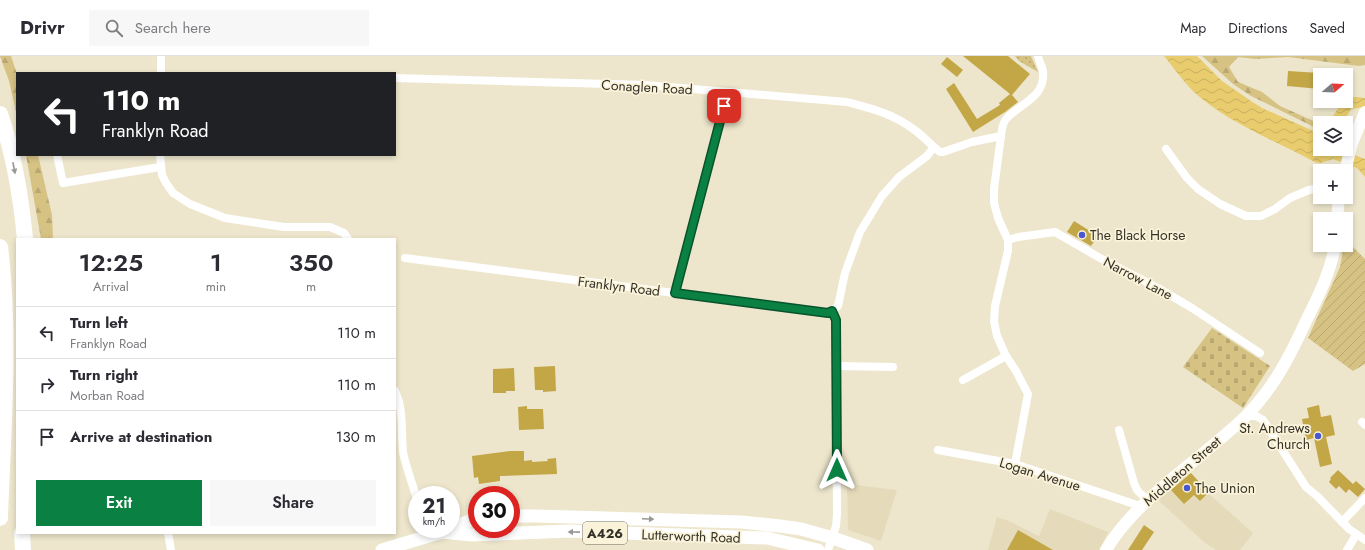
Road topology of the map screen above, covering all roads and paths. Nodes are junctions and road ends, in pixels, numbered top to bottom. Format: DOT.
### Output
graph roads {
  1 [pos="161,56"];
  2 [pos="1038,56"];
  3 [pos="161,72"];
  4 [pos="396,78"];
  5 [pos="727,92"];
  6 [pos="1365,112"];
  7 [pos="0,114"];
  8 [pos="1001,136"];
  9 [pos="934,147"];
  10 [pos="1166,149"];
  11 [pos="57,156"];
  12 [pos="160,156"];
  13 [pos="1347,164"];
  14 [pos="160,167"];
  15 [pos="1313,189"];
  16 [pos="25,238"];
  17 [pos="347,238"];
  18 [pos="1008,240"];
  19 [pos="0,248"];
  20 [pos="1333,252"];
  21 [pos="405,258"];
  22 [pos="675,293"];
  23 [pos="832,311"];
  24 [pos="1260,353"];
  25 [pos="1006,356"];
  26 [pos="836,366"];
  27 [pos="893,367"];
  28 [pos="963,380"];
  29 [pos="396,393"];
  30 [pos="1246,416"];
  31 [pos="1119,430"];
  32 [pos="938,450"];
  33 [pos="1015,464"];
  34 [pos="413,486"];
  35 [pos="1365,498"];
  36 [pos="1144,503"];
  37 [pos="520,516"];
  38 [pos="0,518"];
  39 [pos="1342,522"];
  40 [pos="801,529"];
  41 [pos="520,533"];
  42 [pos="22,534"];
  43 [pos="168,534"];
  44 [pos="1356,535"];
  45 [pos="412,538"];
  46 [pos="1365,540"];
  47 [pos="831,544"];
  48 [pos="796,547"];
  49 [pos="23,550"];
  50 [pos="171,550"];
  51 [pos="382,550"];
  52 [pos="818,550"];
  53 [pos="867,550"];
  54 [pos="1106,550"];
  55 [pos="1348,550"];
  1 -- 3 [label="street"];
  2 -- 8 [label="street"];
  4 -- 5 [label="street, Conaglen Road"];
  5 -- 9 [label="street, Conaglen Road"];
  5 -- 22 [label="street"];
  6 -- 13 [label="street"];
  7 -- 16 [label="highway, one-way"];
  8 -- 9 [label="street"];
  8 -- 18 [label="street"];
  9 -- 23 [label="street"];
  10 -- 15 [label="street"];
  11 -- 14 [label="street"];
  12 -- 14 [label="street"];
  14 -- 17 [label="street"];
  18 -- 24 [label="street, Narrow Lane"];
  18 -- 25 [label="street"];
  19 -- 38 [label="highway"];
  20 -- 30 [label="street, Middleton Street"];
  21 -- 22 [label="street, Franklyn Road"];
  22 -- 23 [label="street, Franklyn Road"];
  23 -- 26 [label="street"];
  25 -- 28 [label="street"];
  25 -- 33 [label="street"];
  26 -- 27 [label="street"];
  26 -- 47 [label="street"];
  29 -- 34 [label="street"];
  30 -- 36 [label="street, Middleton Street"];
  30 -- 39 [label="street"];
  31 -- 36 [label="street"];
  32 -- 33 [label="street, Logan Avenue"];
  33 -- 36 [label="street, Logan Avenue"];
  35 -- 39 [label="street"];
  36 -- 54 [label="street, Middleton Street"];
  37 -- 40 [label="main road, Lutterworth Road / A426, one-way"];
  39 -- 44 [label="street"];
  40 -- 47 [label="main road, Lutterworth Road / A426"];
  40 -- 48 [label="street"];
  48 -- 41 [label="main road, Lutterworth Road / A426, one-way"];
  42 -- 49 [label="highway"];
  43 -- 50 [label="street"];
  44 -- 46 [label="street"];
  44 -- 55 [label="street"];
  45 -- 51 [label="main road, Lutterworth Road / A426"];
  47 -- 53 [label="main road, Lutterworth Road / A426"];
  48 -- 52 [label="main road, Lutterworth Road / A426"];
}
